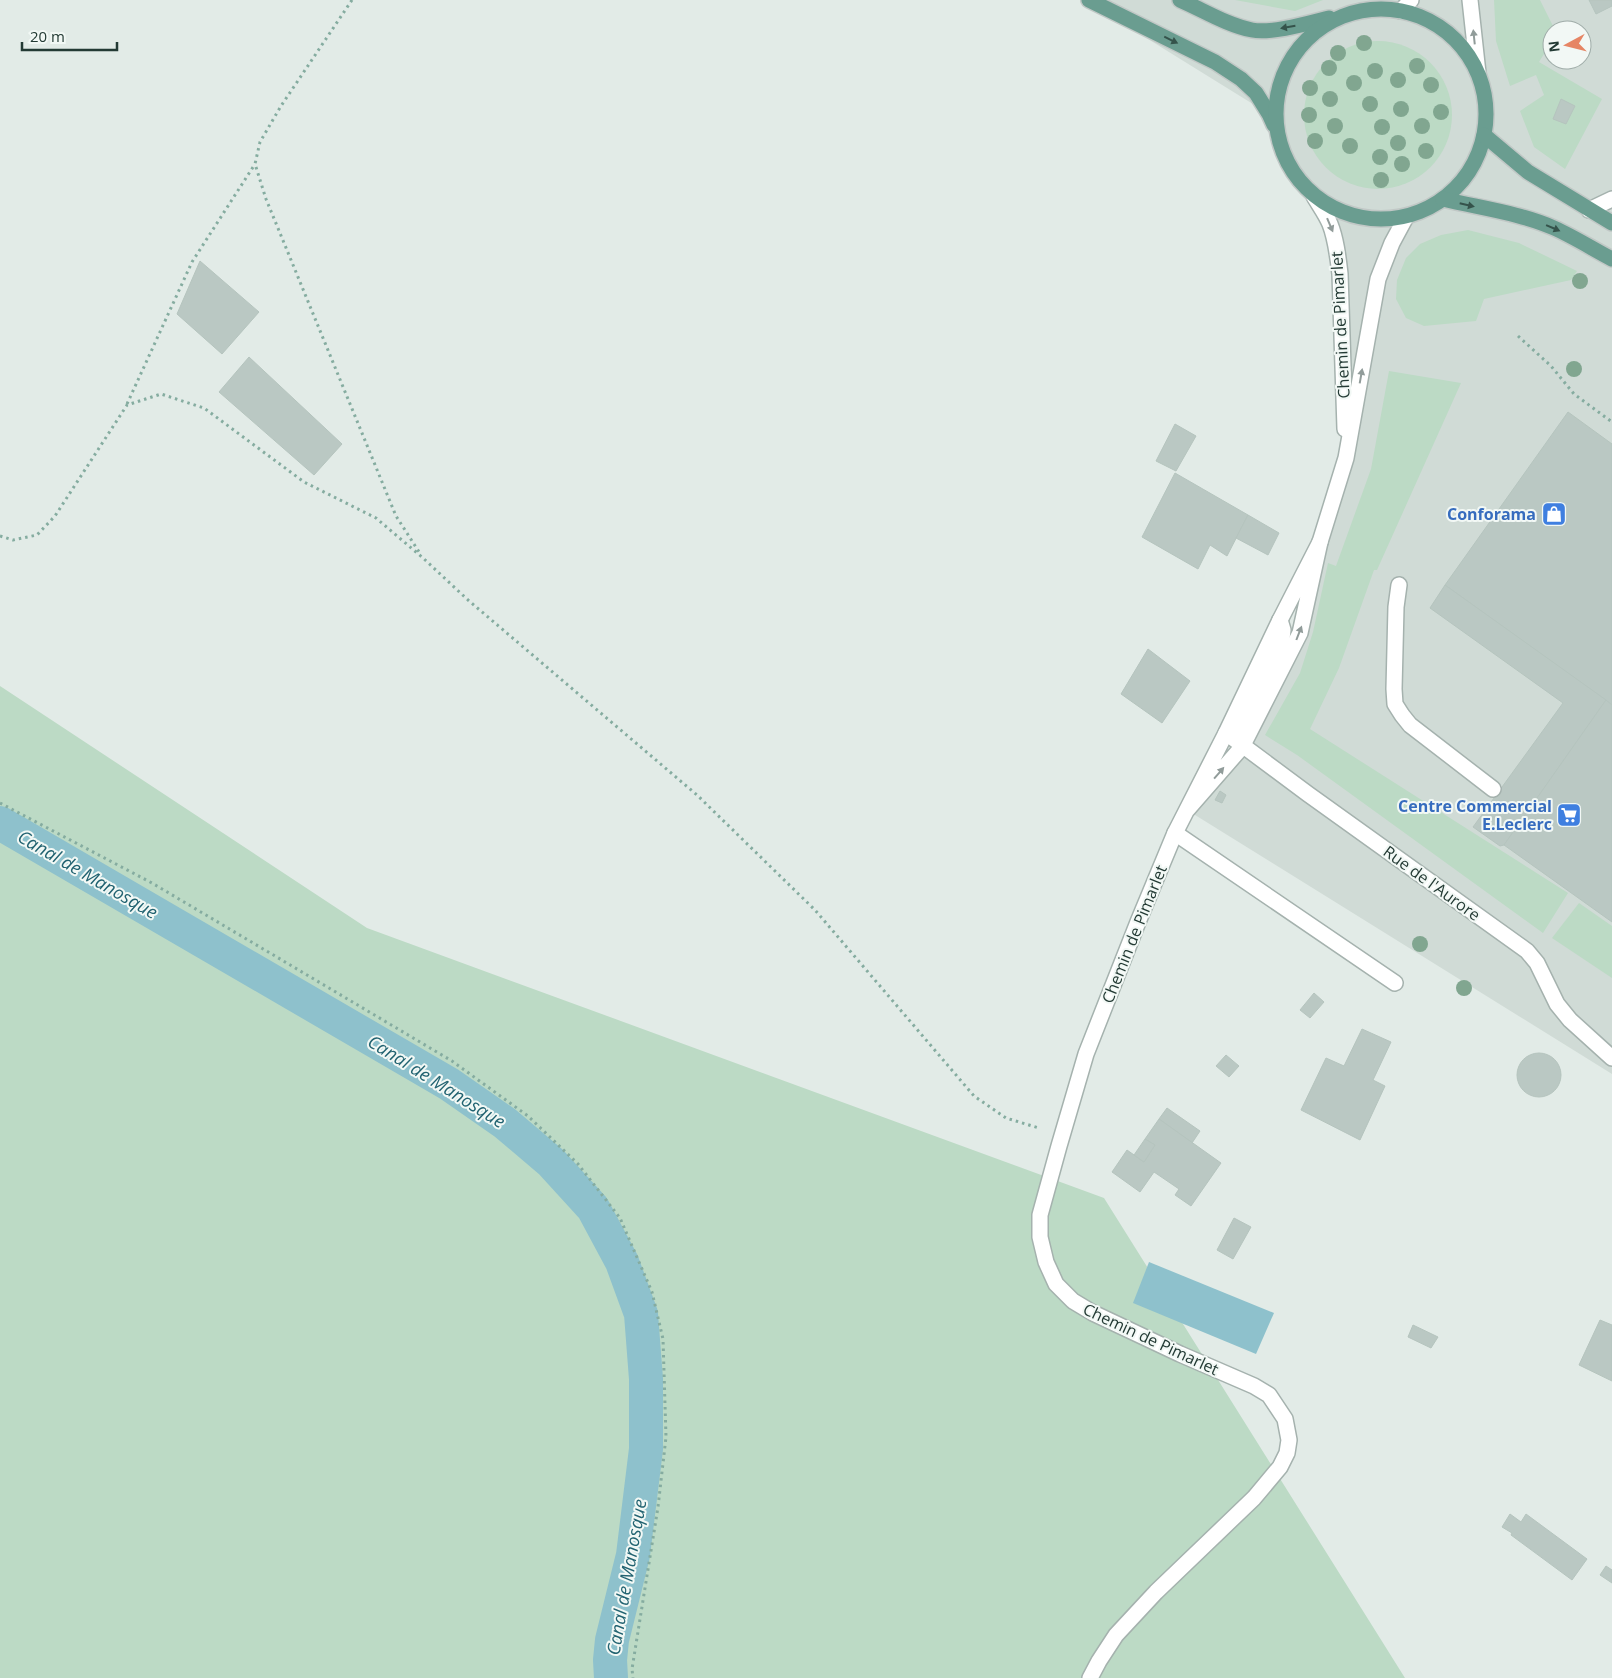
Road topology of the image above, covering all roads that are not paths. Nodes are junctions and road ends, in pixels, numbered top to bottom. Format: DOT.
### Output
graph roads {
  1 [pos="1089,0"];
  2 [pos="1180,0"];
  3 [pos="1470,0"];
  4 [pos="1406,5"];
  5 [pos="1345,14"];
  6 [pos="1478,73"];
  7 [pos="1277,131"];
  8 [pos="1484,135"];
  9 [pos="1314,196"];
  10 [pos="1612,198"];
  11 [pos="1443,199"];
  12 [pos="1589,210"];
  13 [pos="1406,217"];
  14 [pos="1612,223"];
  15 [pos="1612,259"];
  16 [pos="1346,458"];
  17 [pos="1320,542"];
  18 [pos="1399,585"];
  19 [pos="1280,620"];
  20 [pos="1226,733"];
  21 [pos="1242,747"];
  22 [pos="1493,789"];
  23 [pos="1187,810"];
  24 [pos="1175,833"];
  25 [pos="1395,983"];
  26 [pos="1612,1058"];
  27 [pos="1090,1678"];
  1 -- 7 [label="main road, one-way"];
  5 -- 2 [label="main road, one-way"];
  6 -- 3 [label="street, one-way"];
  4 -- 5 [label="main road"];
  4 -- 6 [label="main road"];
  5 -- 7 [label="main road"];
  6 -- 8 [label="main road"];
  7 -- 9 [label="main road"];
  8 -- 11 [label="main road"];
  8 -- 12 [label="main road"];
  9 -- 13 [label="main road"];
  9 -- 16 [label="street, Chemin de Pimarlet, one-way"];
  10 -- 12 [label="street"];
  11 -- 13 [label="main road"];
  11 -- 15 [label="main road, one-way"];
  12 -- 14 [label="main road"];
  16 -- 13 [label="street, Chemin de Pimarlet, one-way"];
  16 -- 17 [label="street, Chemin de Pimarlet"];
  17 -- 19 [label="street, Chemin de Pimarlet"];
  21 -- 17 [label="street, Chemin de Pimarlet, one-way"];
  18 -- 22 [label="street"];
  19 -- 20 [label="street, Chemin de Pimarlet"];
  19 -- 21 [label="street"];
  20 -- 21 [label="street, Rue de l'Aurore"];
  20 -- 23 [label="street, Chemin de Pimarlet"];
  23 -- 21 [label="street, Chemin de Pimarlet, one-way"];
  21 -- 26 [label="street, Rue de l'Aurore"];
  23 -- 24 [label="street, Chemin de Pimarlet"];
  24 -- 25 [label="street"];
  24 -- 27 [label="street, Chemin de Pimarlet"];
}
